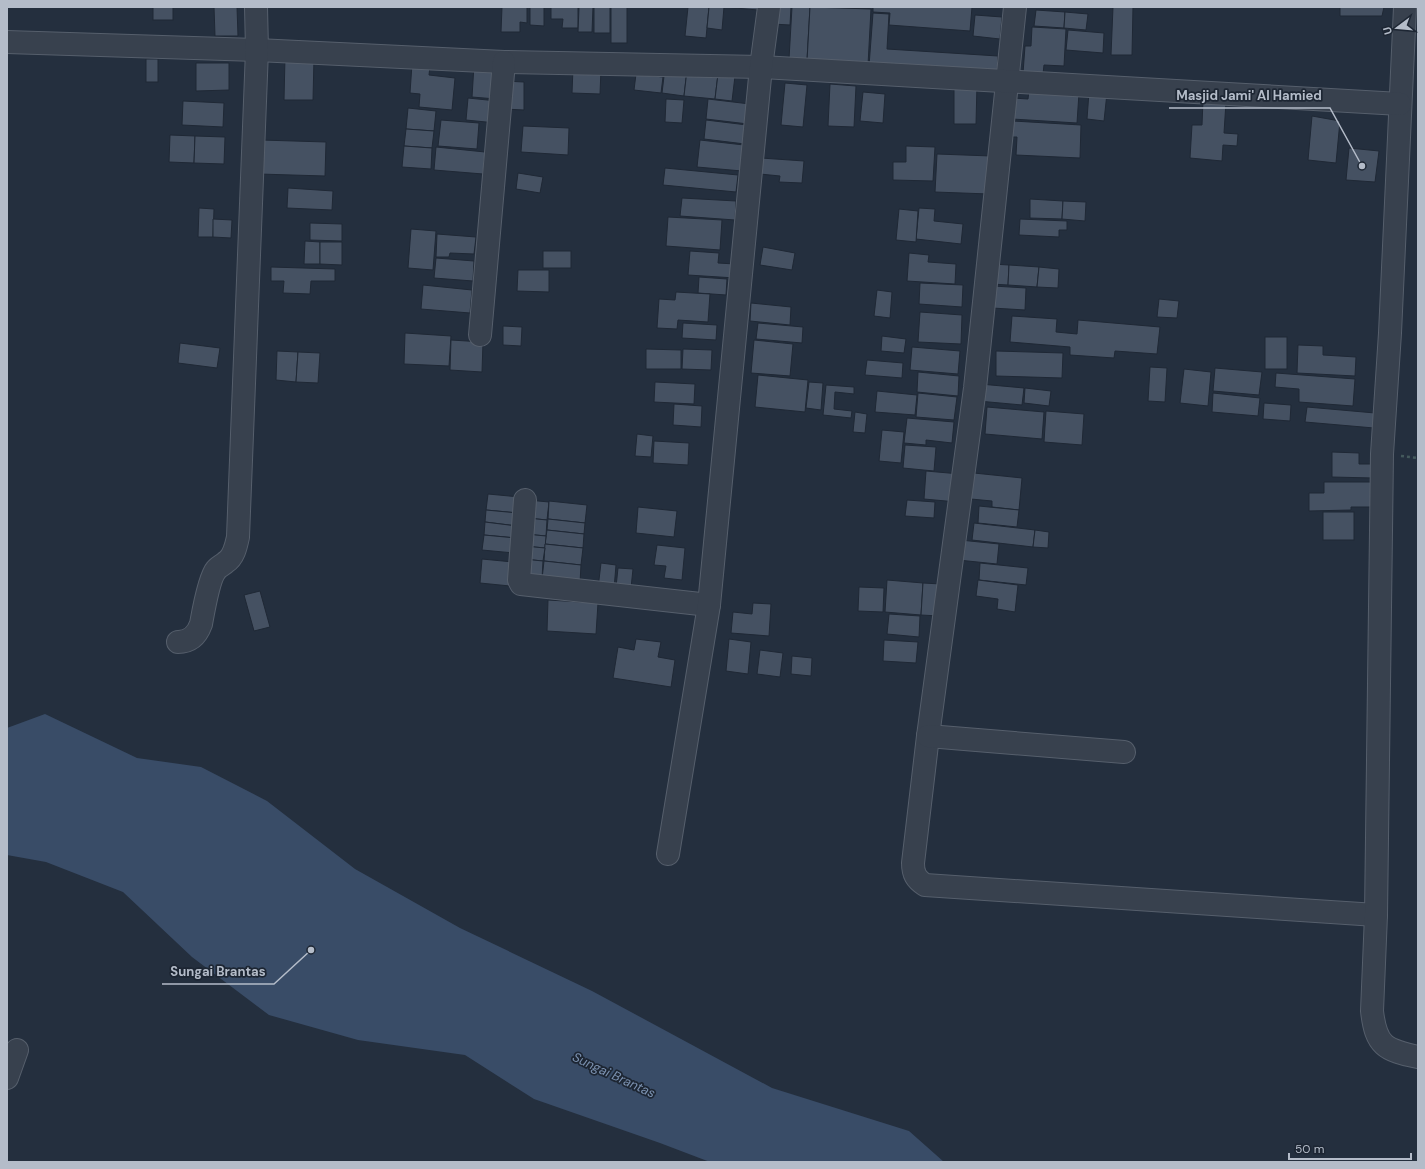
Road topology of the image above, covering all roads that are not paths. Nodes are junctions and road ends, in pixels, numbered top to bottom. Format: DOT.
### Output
graph roads {
  1 [pos="256,7"];
  2 [pos="769,7"];
  3 [pos="1016,7"];
  4 [pos="1404,7"];
  5 [pos="7,42"];
  6 [pos="257,50"];
  7 [pos="504,62"];
  8 [pos="761,67"];
  9 [pos="1008,81"];
  10 [pos="1400,104"];
  11 [pos="480,335"];
  12 [pos="525,500"];
  13 [pos="709,605"];
  14 [pos="178,642"];
  15 [pos="928,736"];
  16 [pos="1124,752"];
  17 [pos="668,854"];
  18 [pos="1376,915"];
  19 [pos="17,1050"];
  20 [pos="1418,1057"];
  21 [pos="7,1078"];
  1 -- 6 [label="street"];
  2 -- 8 [label="street"];
  3 -- 9 [label="street"];
  4 -- 10 [label="street"];
  5 -- 6 [label="street"];
  6 -- 7 [label="street"];
  6 -- 14 [label="street"];
  7 -- 8 [label="street"];
  7 -- 11 [label="street"];
  8 -- 9 [label="street"];
  8 -- 13 [label="street"];
  9 -- 10 [label="street"];
  9 -- 15 [label="street"];
  10 -- 18 [label="street"];
  12 -- 13 [label="street"];
  13 -- 17 [label="street"];
  15 -- 16 [label="street"];
  15 -- 18 [label="street"];
  18 -- 20 [label="street"];
  19 -- 21 [label="street"];
}
